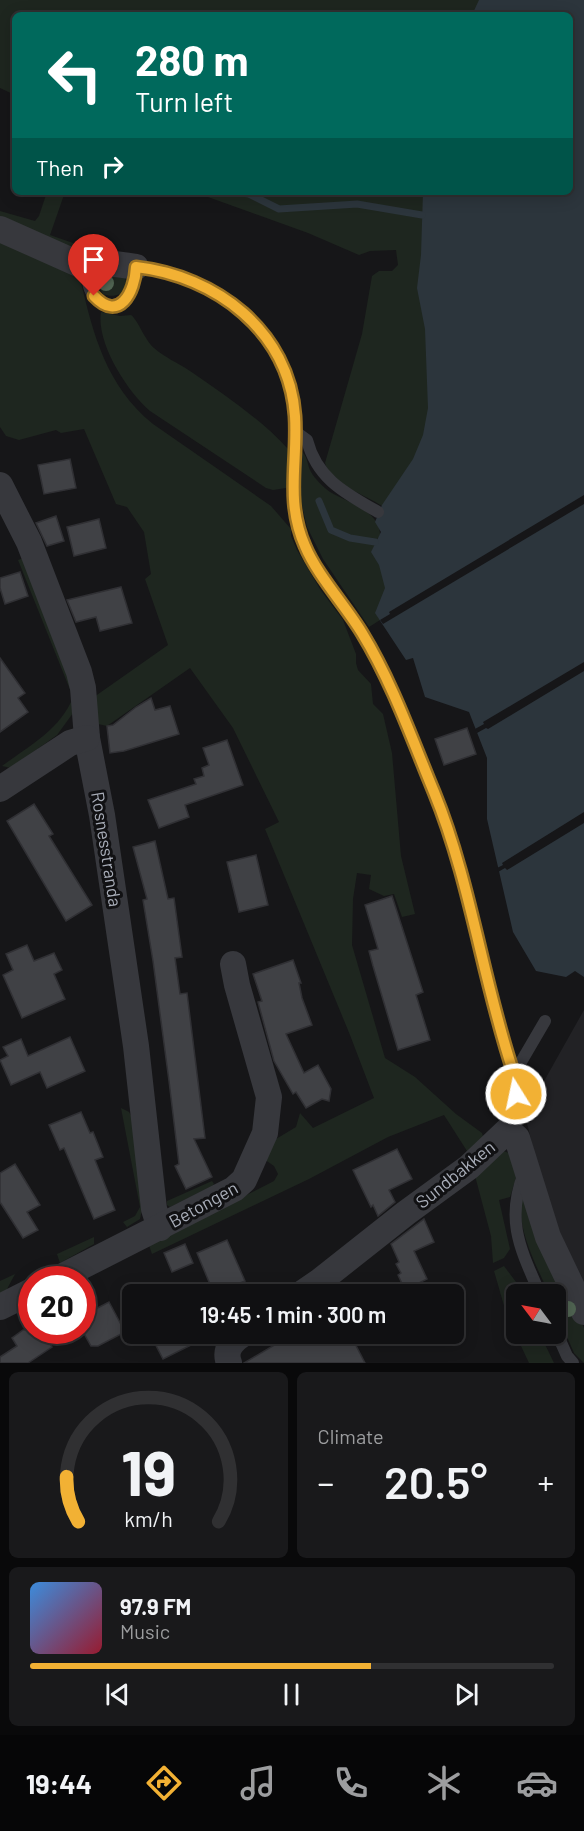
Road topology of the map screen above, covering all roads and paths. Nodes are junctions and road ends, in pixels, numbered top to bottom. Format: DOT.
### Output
graph roads {
  1 [pos="0,230"];
  2 [pos="136,267"];
  3 [pos="90,268"];
  4 [pos="296,432"];
  5 [pos="0,485"];
  6 [pos="378,512"];
  7 [pos="87,738"];
  8 [pos="0,789"];
  9 [pos="233,964"];
  10 [pos="545,1021"];
  11 [pos="514,1074"];
  12 [pos="508,1130"];
  13 [pos="526,1168"];
  14 [pos="160,1228"];
  15 [pos="83,1266"];
  16 [pos="314,1284"];
  17 [pos="536,1284"];
  18 [pos="18,1298"];
  19 [pos="0,1307"];
  20 [pos="584,1312"];
  21 [pos="231,1344"];
  22 [pos="562,1344"];
  23 [pos="229,1363"];
  24 [pos="573,1363"];
  1 -- 3 [label="street"];
  2 -- 3 [label="street"];
  2 -- 3 [label="lane"];
  2 -- 4 [label="lane"];
  4 -- 6 [label="lane"];
  4 -- 11 [label="lane"];
  5 -- 7 [label="street, Rosnesstranda"];
  7 -- 8 [label="street"];
  7 -- 14 [label="street, Rosnesstranda"];
  9 -- 14 [label="street, Betongen"];
  10 -- 11 [label="lane"];
  11 -- 12 [label="lane"];
  12 -- 13 [label="street, Sundbakken"];
  12 -- 16 [label="street, Sundbakken"];
  13 -- 17 [label="lane"];
  13 -- 20 [label="street, Sundbakken"];
  14 -- 15 [label="street, Betongen"];
  18 -- 19 [label="street"];
  21 -- 23 [label="street"];
  22 -- 24 [label="lane"];
}
